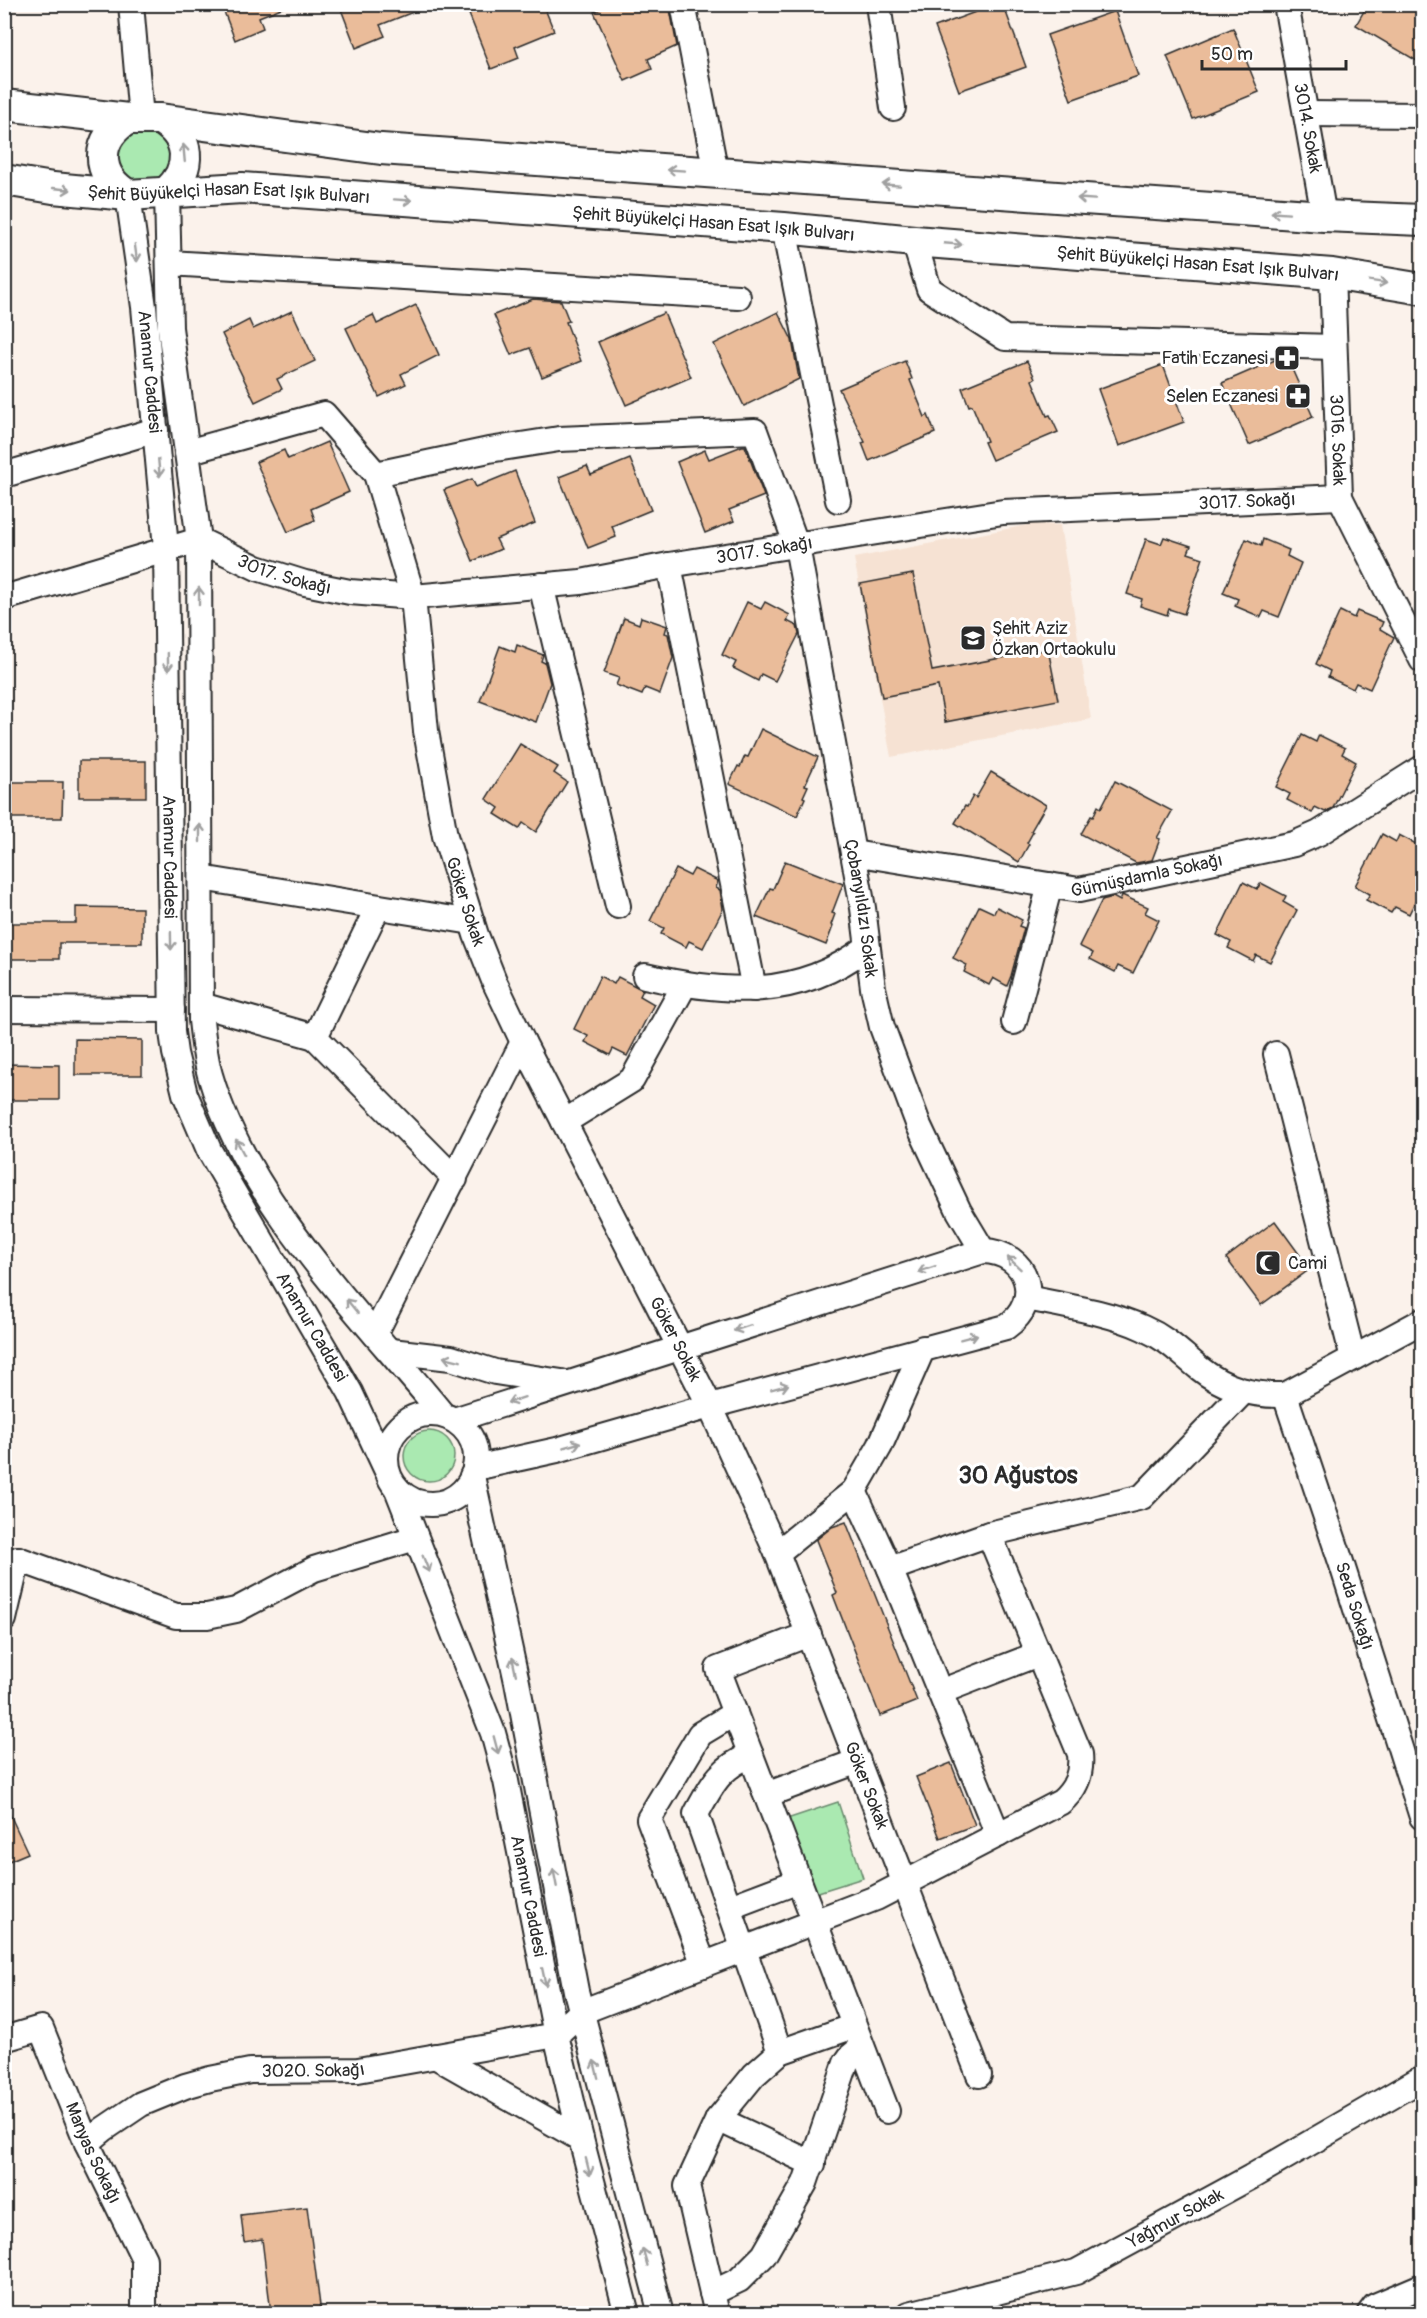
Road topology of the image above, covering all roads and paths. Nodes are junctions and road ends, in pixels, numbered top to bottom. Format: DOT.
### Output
graph roads {
  1 [pos="131,4"];
  2 [pos="683,4"];
  3 [pos="878,4"];
  4 [pos="1286,4"];
  5 [pos="4,105"];
  6 [pos="893,108"];
  7 [pos="1306,114"];
  8 [pos="1422,115"];
  9 [pos="143,118"];
  10 [pos="716,173"];
  11 [pos="4,180"];
  12 [pos="167,192"];
  13 [pos="128,195"];
  14 [pos="1324,216"];
  15 [pos="1422,220"];
  16 [pos="784,228"];
  17 [pos="914,241"];
  18 [pos="169,263"];
  19 [pos="1332,274"];
  20 [pos="1422,289"];
  21 [pos="738,297"];
  22 [pos="1334,346"];
  23 [pos="156,430"];
  24 [pos="187,452"];
  25 [pos="376,474"];
  26 [pos="4,475"];
  27 [pos="1340,497"];
  28 [pos="838,500"];
  29 [pos="199,540"];
  30 [pos="797,546"];
  31 [pos="166,548"];
  32 [pos="669,565"];
  33 [pos="542,585"];
  34 [pos="413,597"];
  35 [pos="4,598"];
  36 [pos="1422,660"];
  37 [pos="1422,768"];
  38 [pos="853,853"];
  39 [pos="201,878"];
  40 [pos="1050,885"];
  41 [pos="618,906"];
  42 [pos="378,907"];
  43 [pos="472,922"];
  44 [pos="866,948"];
  45 [pos="645,976"];
  46 [pos="684,984"];
  47 [pos="754,989"];
  48 [pos="201,1005"];
  49 [pos="4,1009"];
  50 [pos="172,1010"];
  51 [pos="1014,1022"];
  52 [pos="315,1037"];
  53 [pos="523,1042"];
  54 [pos="1276,1054"];
  55 [pos="564,1122"];
  56 [pos="455,1179"];
  57 [pos="983,1251"];
  58 [pos="1027,1298"];
  59 [pos="1422,1321"];
  60 [pos="383,1342"];
  61 [pos="681,1348"];
  62 [pos="923,1348"];
  63 [pos="1353,1358"];
  64 [pos="571,1383"];
  65 [pos="1244,1391"];
  66 [pos="1285,1395"];
  67 [pos="710,1406"];
  68 [pos="449,1418"];
  69 [pos="473,1472"];
  70 [pos="392,1479"];
  71 [pos="854,1491"];
  72 [pos="989,1534"];
  73 [pos="415,1538"];
  74 [pos="777,1553"];
  75 [pos="11,1563"];
  76 [pos="890,1569"];
  77 [pos="4,1619"];
  78 [pos="808,1634"];
  79 [pos="1038,1654"];
  80 [pos="940,1692"];
  81 [pos="735,1713"];
  82 [pos="751,1755"];
  83 [pos="858,1761"];
  84 [pos="766,1795"];
  85 [pos="1422,1817"];
  86 [pos="998,1834"];
  87 [pos="799,1881"];
  88 [pos="906,1884"];
  89 [pos="730,1907"];
  90 [pos="814,1922"];
  91 [pos="745,1949"];
  92 [pos="704,1965"];
  93 [pos="581,2012"];
  94 [pos="556,2035"];
  95 [pos="858,2036"];
  96 [pos="4,2038"];
  97 [pos="780,2052"];
  98 [pos="435,2056"];
  99 [pos="979,2075"];
  100 [pos="1422,2078"];
  101 [pos="887,2111"];
  102 [pos="718,2119"];
  103 [pos="581,2139"];
  104 [pos="87,2143"];
  105 [pos="813,2164"];
  106 [pos="1422,2286"];
  107 [pos="714,2303"];
  108 [pos="1402,2306"];
  109 [pos="144,2313"];
  110 [pos="627,2313"];
  111 [pos="661,2313"];
  112 [pos="909,2313"];
  113 [pos="1369,2313"];
  1 -- 9 [label="street"];
  2 -- 10 [label="street"];
  3 -- 6 [label="street"];
  4 -- 7 [label="street, 3014. Sokak"];
  5 -- 9 [label="main road"];
  7 -- 8 [label="street"];
  7 -- 14 [label="street, 3014. Sokak"];
  10 -- 9 [label="main road, one-way"];
  12 -- 9 [label="main road, one-way"];
  9 -- 13 [label="main road"];
  14 -- 10 [label="main road, one-way"];
  11 -- 13 [label="main road, Şehit Büyükelçi Hasan Esat Işık Bulvarı, one-way"];
  12 -- 13 [label="main road, Şehit Büyükelçi Hasan Esat Işık Bulvarı"];
  12 -- 16 [label="main road, Şehit Büyükelçi Hasan Esat Işık Bulvarı, one-way"];
  12 -- 18 [label="street, Anamur Caddesi"];
  13 -- 23 [label="street, Anamur Caddesi, one-way"];
  14 -- 15 [label="main road"];
  16 -- 17 [label="main road, Şehit Büyükelçi Hasan Esat Işık Bulvarı"];
  16 -- 28 [label="street"];
  17 -- 19 [label="main road, Şehit Büyükelçi Hasan Esat Işık Bulvarı, one-way"];
  17 -- 22 [label="street"];
  18 -- 21 [label="street"];
  18 -- 24 [label="street, Anamur Caddesi"];
  19 -- 20 [label="main road, Şehit Büyükelçi Hasan Esat Işık Bulvarı, one-way"];
  19 -- 22 [label="street, 3016. Sokak"];
  22 -- 27 [label="street, 3016. Sokak"];
  23 -- 26 [label="street"];
  23 -- 31 [label="street, Anamur Caddesi, one-way"];
  24 -- 25 [label="street"];
  24 -- 29 [label="street, Anamur Caddesi"];
  25 -- 30 [label="street, Çobanyıldızı Sokak"];
  25 -- 34 [label="street, Göker Sokak"];
  27 -- 30 [label="street, 3017. Sokağı"];
  27 -- 36 [label="street, 3016. Sokak"];
  29 -- 31 [label="street"];
  29 -- 34 [label="street, 3017. Sokağı"];
  39 -- 29 [label="street, Anamur Caddesi, one-way"];
  30 -- 32 [label="street, 3017. Sokağı"];
  30 -- 38 [label="street, Çobanyıldızı Sokak"];
  31 -- 35 [label="street"];
  31 -- 50 [label="street, Anamur Caddesi, one-way"];
  32 -- 33 [label="street, 3017. Sokağı"];
  32 -- 47 [label="street"];
  33 -- 34 [label="street, 3017. Sokağı"];
  33 -- 41 [label="street"];
  34 -- 43 [label="street, Göker Sokak"];
  37 -- 40 [label="street, Gümüşdamla Sokağı"];
  38 -- 40 [label="street, Gümüşdamla Sokağı"];
  38 -- 44 [label="street, Çobanyıldızı Sokak"];
  39 -- 42 [label="street"];
  39 -- 48 [label="street, Anamur Caddesi"];
  40 -- 51 [label="street"];
  42 -- 43 [label="street"];
  42 -- 52 [label="street"];
  43 -- 53 [label="street, Göker Sokak"];
  44 -- 47 [label="street"];
  44 -- 57 [label="street, Çobanyıldızı Sokak"];
  45 -- 46 [label="street"];
  46 -- 47 [label="street"];
  46 -- 55 [label="street"];
  48 -- 52 [label="street"];
  60 -- 48 [label="street, Anamur Caddesi, one-way"];
  49 -- 50 [label="street"];
  50 -- 70 [label="street, Anamur Caddesi"];
  52 -- 56 [label="street"];
  53 -- 55 [label="street, Göker Sokak"];
  53 -- 56 [label="street"];
  54 -- 63 [label="street"];
  55 -- 61 [label="street, Göker Sokak"];
  56 -- 60 [label="street"];
  58 -- 57 [label="street, one-way"];
  57 -- 61 [label="street, one-way"];
  62 -- 58 [label="street, one-way"];
  58 -- 65 [label="street"];
  59 -- 63 [label="street"];
  64 -- 60 [label="street, one-way"];
  60 -- 68 [label="street, Anamur Caddesi"];
  61 -- 64 [label="street"];
  61 -- 67 [label="street, Göker Sokak"];
  67 -- 62 [label="street, one-way"];
  62 -- 71 [label="street"];
  63 -- 66 [label="street"];
  64 -- 68 [label="street, one-way"];
  65 -- 66 [label="street"];
  65 -- 72 [label="street"];
  66 -- 85 [label="street, Seda Sokağı"];
  69 -- 67 [label="street, one-way"];
  67 -- 74 [label="street, Göker Sokak"];
  68 -- 69 [label="street"];
  68 -- 70 [label="street"];
  69 -- 70 [label="street"];
  93 -- 69 [label="street, Anamur Caddesi, one-way"];
  70 -- 73 [label="street, Anamur Caddesi"];
  71 -- 74 [label="street"];
  71 -- 76 [label="street"];
  72 -- 76 [label="street"];
  72 -- 79 [label="street"];
  73 -- 75 [label="street"];
  73 -- 94 [label="street, Anamur Caddesi, one-way"];
  74 -- 78 [label="street, Göker Sokak"];
  75 -- 77 [label="street"];
  76 -- 80 [label="street"];
  78 -- 81 [label="street"];
  78 -- 83 [label="street, Göker Sokak"];
  79 -- 80 [label="street"];
  79 -- 86 [label="street"];
  80 -- 86 [label="street"];
  81 -- 82 [label="street"];
  81 -- 92 [label="street"];
  82 -- 84 [label="street"];
  82 -- 89 [label="street"];
  83 -- 84 [label="street"];
  83 -- 88 [label="street, Göker Sokak"];
  84 -- 87 [label="street"];
  86 -- 88 [label="street"];
  87 -- 89 [label="street"];
  87 -- 90 [label="street"];
  88 -- 90 [label="street"];
  88 -- 99 [label="street, Göker Sokak"];
  89 -- 91 [label="street"];
  90 -- 91 [label="street"];
  90 -- 95 [label="street"];
  91 -- 92 [label="street"];
  91 -- 97 [label="street"];
  92 -- 93 [label="street"];
  93 -- 94 [label="street"];
  111 -- 93 [label="street, Anamur Caddesi, one-way"];
  94 -- 98 [label="street, 3020. Sokağı"];
  94 -- 103 [label="street, Anamur Caddesi"];
  95 -- 97 [label="street"];
  95 -- 101 [label="street"];
  95 -- 105 [label="street"];
  96 -- 104 [label="street, Manyas Sokağı"];
  97 -- 102 [label="street"];
  98 -- 103 [label="street"];
  98 -- 104 [label="street, 3020. Sokağı"];
  100 -- 112 [label="street, Yağmur Sokak"];
  102 -- 105 [label="street"];
  102 -- 107 [label="street"];
  103 -- 110 [label="street, Anamur Caddesi, one-way"];
  104 -- 109 [label="street, Manyas Sokağı"];
  105 -- 107 [label="street"];
  106 -- 108 [label="street"];
  108 -- 113 [label="street"];
}
